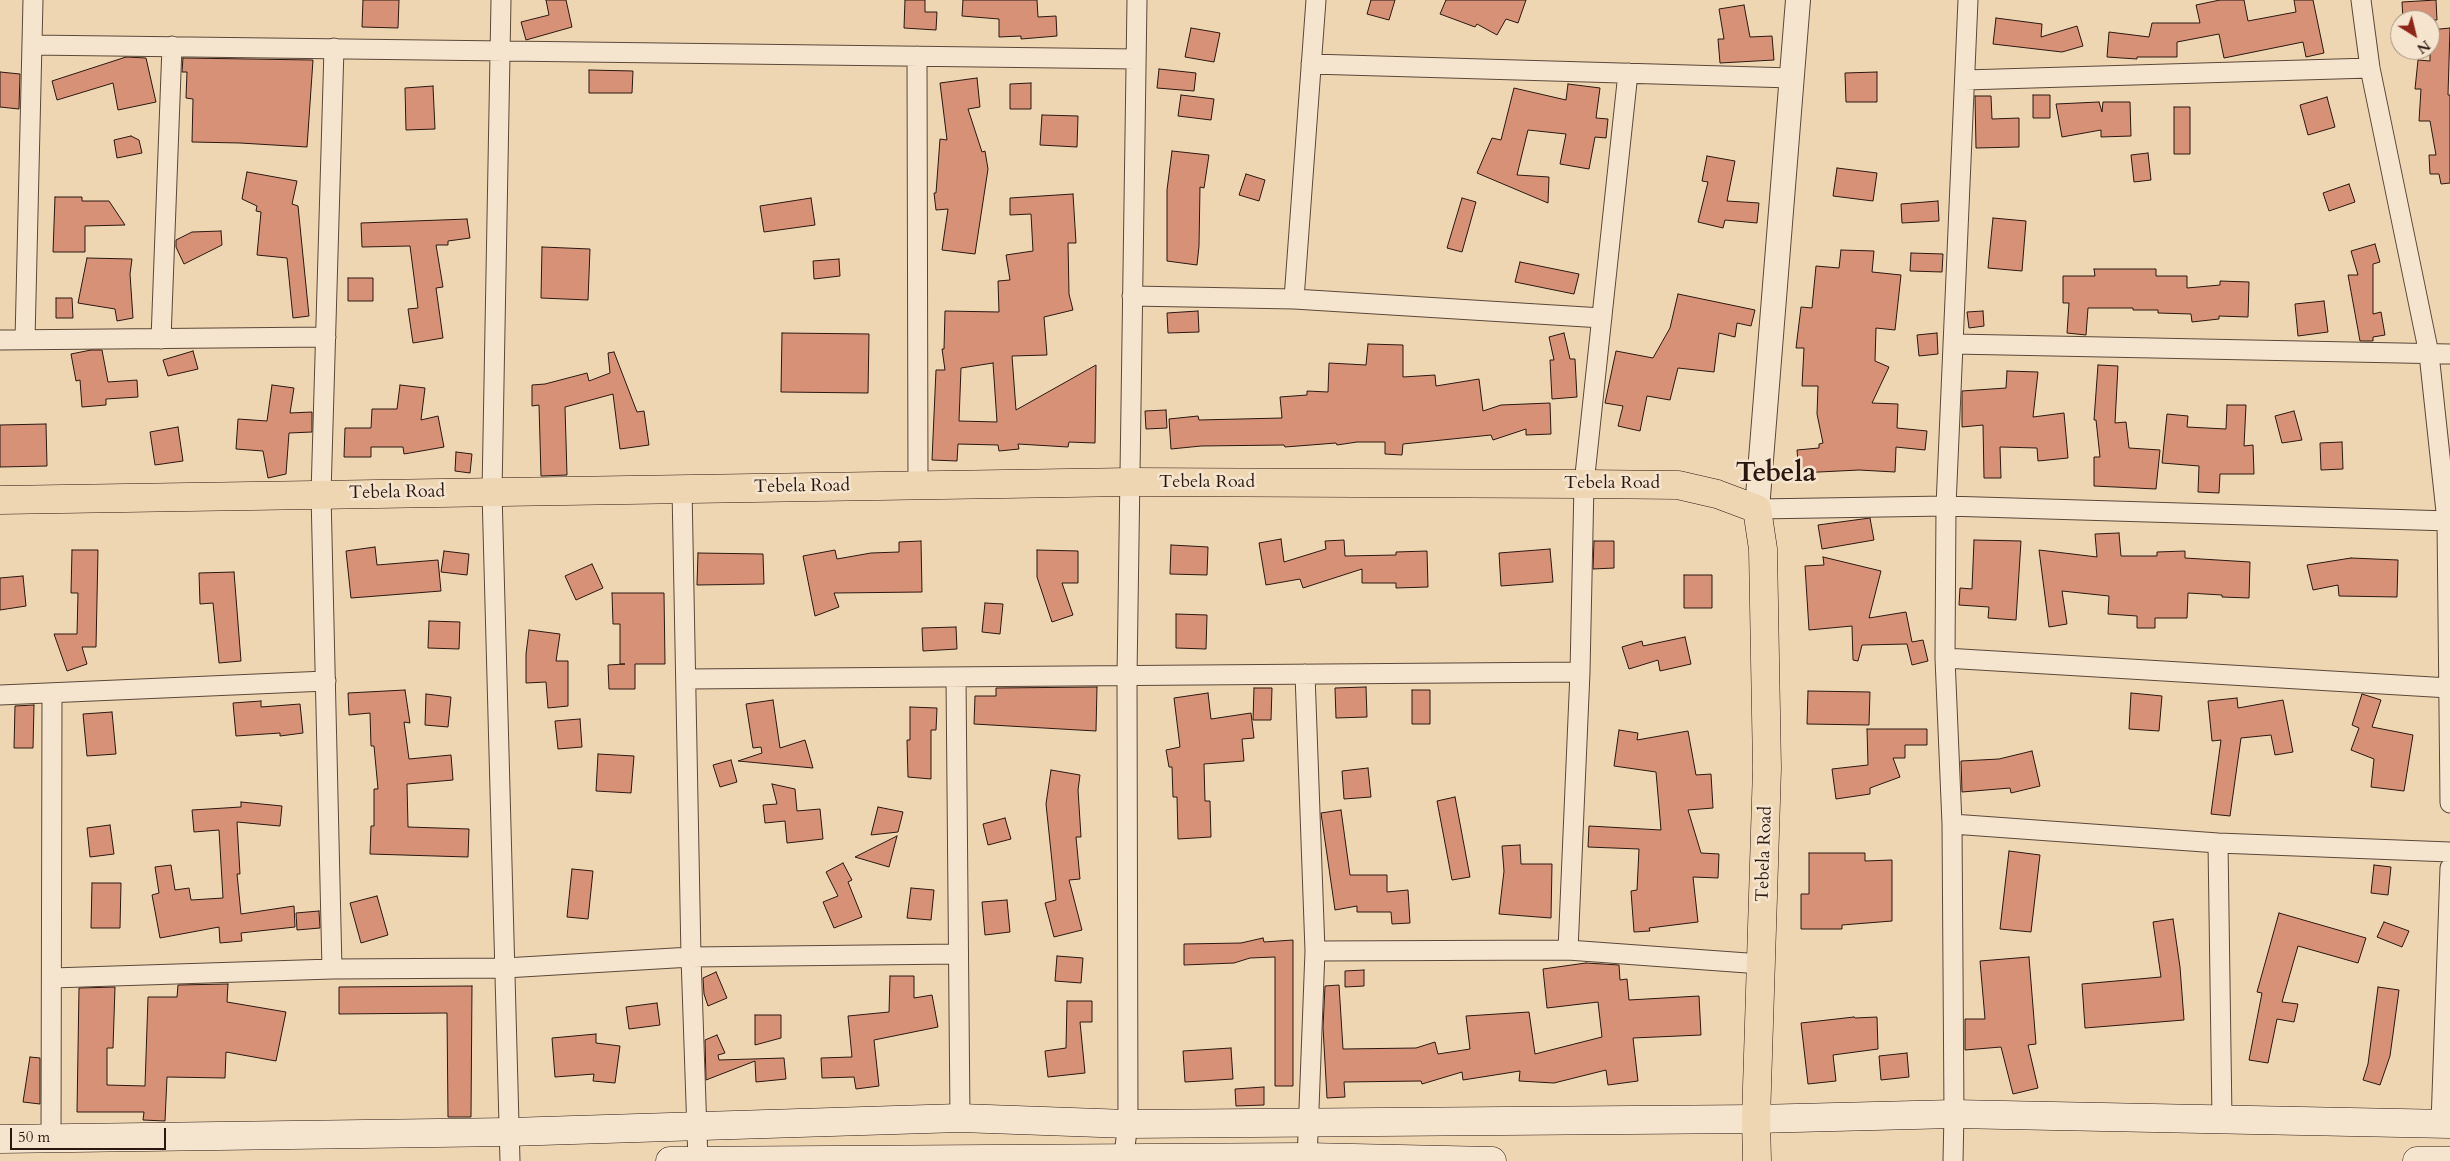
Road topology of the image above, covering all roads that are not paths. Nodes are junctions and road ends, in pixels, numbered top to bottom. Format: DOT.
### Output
graph roads {
  1 [pos="33,0"];
  2 [pos="501,0"];
  3 [pos="1137,0"];
  4 [pos="1316,0"];
  5 [pos="1798,0"];
  6 [pos="1968,0"];
  7 [pos="2362,0"];
  8 [pos="32,45"];
  9 [pos="172,46"];
  10 [pos="334,48"];
  11 [pos="500,50"];
  12 [pos="917,56"];
  13 [pos="1136,60"];
  14 [pos="1311,64"];
  15 [pos="2370,68"];
  16 [pos="1628,73"];
  17 [pos="1792,78"];
  18 [pos="1965,80"];
  19 [pos="1132,296"];
  20 [pos="1294,299"];
  21 [pos="1602,318"];
  22 [pos="326,337"];
  23 [pos="161,338"];
  24 [pos="0,340"];
  25 [pos="25,340"];
  26 [pos="1954,344"];
  27 [pos="2429,354"];
  28 [pos="2450,354"];
  29 [pos="1130,482"];
  30 [pos="1584,484"];
  31 [pos="918,485"];
  32 [pos="682,489"];
  33 [pos="492,492"];
  34 [pos="321,494"];
  35 [pos="0,500"];
  36 [pos="1946,506"];
  37 [pos="1756,508"];
  38 [pos="2448,521"];
  39 [pos="1945,658"];
  40 [pos="1580,672"];
  41 [pos="1305,674"];
  42 [pos="1127,676"];
  43 [pos="956,678"];
  44 [pos="686,679"];
  45 [pos="326,681"];
  46 [pos="2449,688"];
  47 [pos="52,694"];
  48 [pos="0,695"];
  49 [pos="2450,803"];
  50 [pos="1952,824"];
  51 [pos="2218,843"];
  52 [pos="2450,852"];
  53 [pos="2450,868"];
  54 [pos="1568,950"];
  55 [pos="1315,951"];
  56 [pos="958,954"];
  57 [pos="691,957"];
  58 [pos="1761,964"];
  59 [pos="505,968"];
  60 [pos="332,969"];
  61 [pos="52,978"];
  62 [pos="1954,1114"];
  63 [pos="960,1118"];
  64 [pos="1756,1119"];
  65 [pos="2222,1119"];
  66 [pos="1307,1123"];
  67 [pos="1128,1124"];
  68 [pos="2446,1124"];
  69 [pos="697,1127"];
  70 [pos="509,1132"];
  71 [pos="51,1138"];
  72 [pos="0,1139"];
  73 [pos="1307,1159"];
  74 [pos="698,1160"];
  75 [pos="1123,1160"];
  76 [pos="510,1161"];
  77 [pos="670,1161"];
  78 [pos="1492,1161"];
  79 [pos="1757,1161"];
  80 [pos="1952,1161"];
  81 [pos="2417,1161"];
  82 [pos="2450,1161"];
  1 -- 8 [label="street"];
  2 -- 11 [label="street"];
  3 -- 13 [label="street"];
  4 -- 14 [label="street"];
  5 -- 17 [label="street"];
  6 -- 18 [label="street"];
  7 -- 15 [label="street"];
  8 -- 9 [label="street"];
  8 -- 25 [label="street"];
  9 -- 10 [label="street"];
  9 -- 23 [label="street"];
  10 -- 11 [label="street"];
  10 -- 22 [label="street"];
  11 -- 12 [label="street"];
  11 -- 33 [label="street"];
  12 -- 13 [label="street"];
  12 -- 31 [label="street"];
  13 -- 19 [label="street"];
  14 -- 16 [label="street"];
  14 -- 20 [label="street"];
  15 -- 18 [label="street"];
  15 -- 27 [label="street"];
  16 -- 17 [label="street"];
  16 -- 21 [label="street"];
  17 -- 37 [label="street"];
  18 -- 26 [label="street"];
  19 -- 20 [label="street"];
  19 -- 29 [label="street"];
  20 -- 21 [label="street"];
  21 -- 30 [label="street"];
  22 -- 23 [label="street"];
  22 -- 34 [label="street"];
  23 -- 25 [label="street"];
  24 -- 25 [label="street"];
  26 -- 27 [label="street"];
  26 -- 36 [label="street"];
  27 -- 28 [label="street"];
  27 -- 38 [label="street"];
  29 -- 30 [label="main road, Tebela Road"];
  29 -- 31 [label="main road, Tebela Road"];
  29 -- 42 [label="street"];
  30 -- 37 [label="main road, Tebela Road"];
  30 -- 40 [label="street"];
  31 -- 32 [label="main road, Tebela Road"];
  32 -- 33 [label="main road, Tebela Road"];
  32 -- 44 [label="street"];
  33 -- 34 [label="main road, Tebela Road"];
  33 -- 59 [label="street"];
  34 -- 35 [label="main road, Tebela Road"];
  34 -- 45 [label="street"];
  36 -- 37 [label="street"];
  36 -- 38 [label="street"];
  36 -- 39 [label="street"];
  37 -- 58 [label="main road, Tebela Road"];
  38 -- 46 [label="street"];
  39 -- 46 [label="street"];
  39 -- 50 [label="street"];
  40 -- 41 [label="street"];
  40 -- 54 [label="street"];
  41 -- 42 [label="street"];
  41 -- 55 [label="street"];
  42 -- 43 [label="street"];
  42 -- 67 [label="street"];
  43 -- 44 [label="street"];
  43 -- 56 [label="street"];
  44 -- 57 [label="street"];
  45 -- 47 [label="street"];
  45 -- 60 [label="street"];
  46 -- 49 [label="street"];
  47 -- 48 [label="street"];
  47 -- 61 [label="street"];
  50 -- 51 [label="street"];
  50 -- 62 [label="street"];
  51 -- 52 [label="street"];
  51 -- 65 [label="street"];
  53 -- 68 [label="street"];
  54 -- 55 [label="street"];
  54 -- 58 [label="street"];
  55 -- 66 [label="street"];
  56 -- 57 [label="street"];
  56 -- 63 [label="street"];
  57 -- 59 [label="street"];
  57 -- 69 [label="street"];
  58 -- 64 [label="main road, Tebela Road"];
  59 -- 60 [label="street"];
  59 -- 70 [label="street"];
  60 -- 61 [label="street"];
  61 -- 71 [label="street"];
  62 -- 64 [label="main road"];
  62 -- 65 [label="main road"];
  62 -- 80 [label="street"];
  63 -- 67 [label="main road"];
  63 -- 69 [label="main road"];
  64 -- 66 [label="main road"];
  64 -- 79 [label="main road, Tebela Road"];
  65 -- 68 [label="main road"];
  66 -- 67 [label="main road"];
  66 -- 73 [label="street"];
  67 -- 75 [label="street"];
  69 -- 70 [label="main road"];
  69 -- 74 [label="street"];
  70 -- 71 [label="main road"];
  70 -- 76 [label="street"];
  71 -- 72 [label="main road"];
  73 -- 75 [label="main road"];
  73 -- 78 [label="main road"];
  74 -- 75 [label="main road"];
  74 -- 77 [label="main road"];
  81 -- 82 [label="main road"];
}
